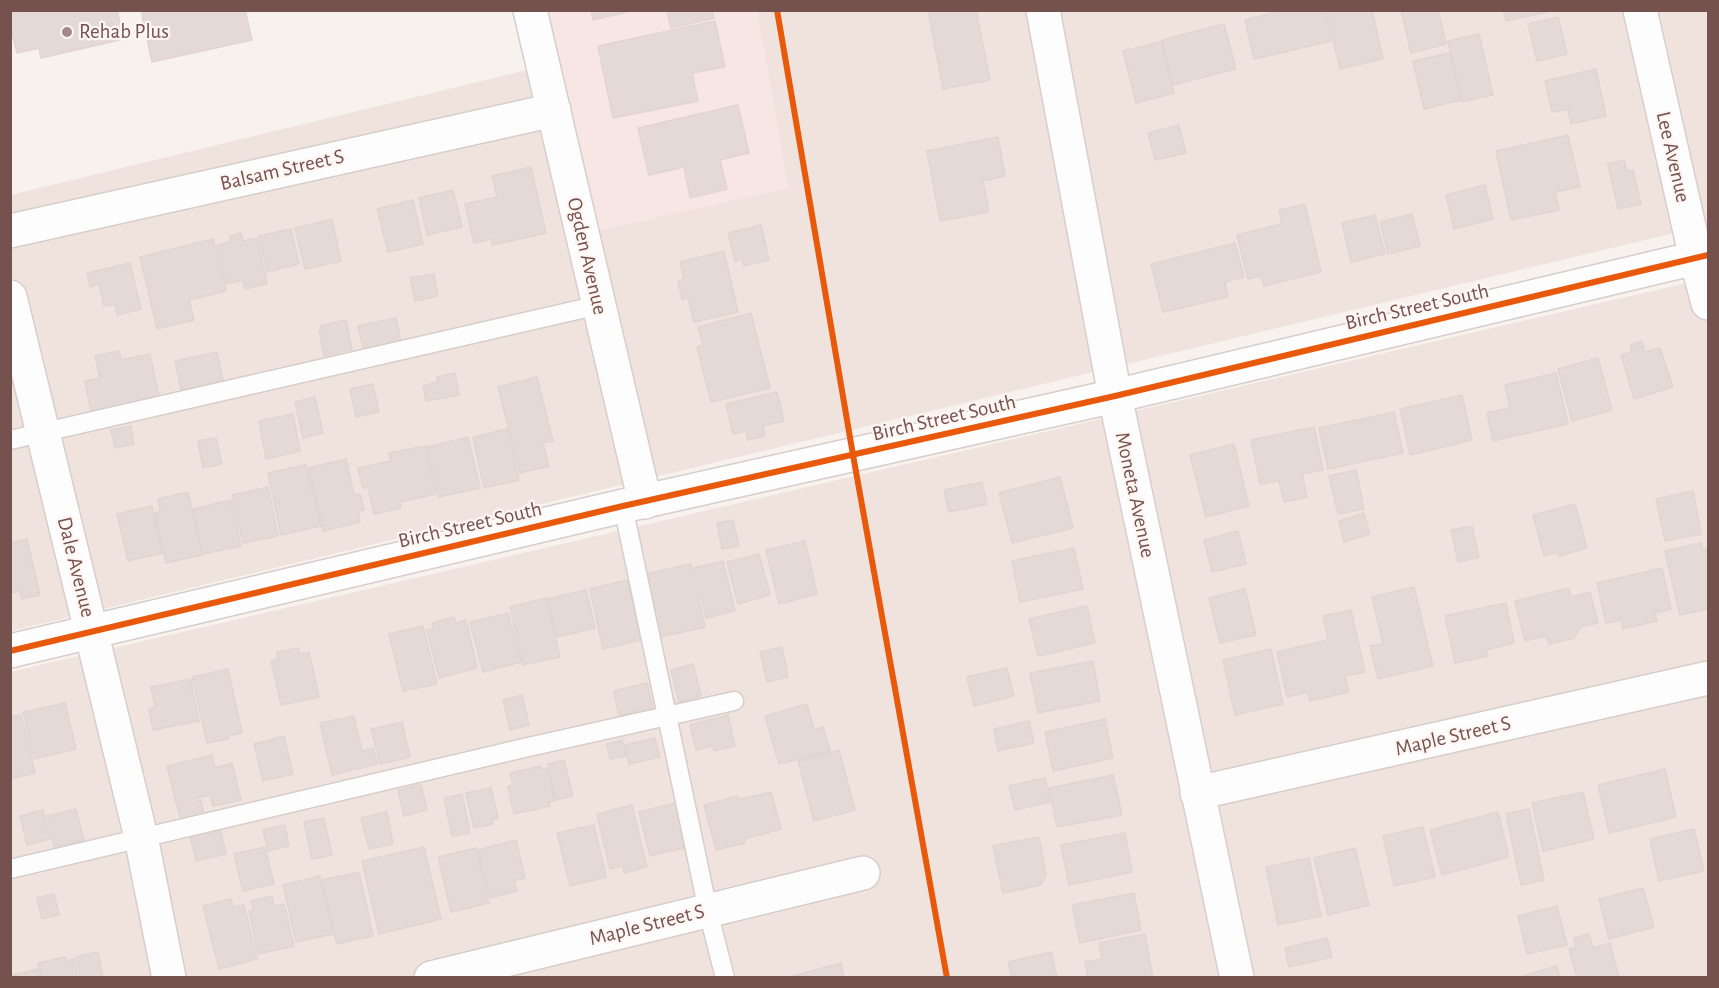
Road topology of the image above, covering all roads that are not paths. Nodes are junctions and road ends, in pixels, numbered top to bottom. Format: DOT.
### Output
graph roads {
  1 [pos="530,10"];
  2 [pos="1043,10"];
  3 [pos="1640,10"];
  4 [pos="554,110"];
  5 [pos="10,231"];
  6 [pos="1702,257"];
  7 [pos="10,297"];
  8 [pos="1708,303"];
  9 [pos="599,305"];
  10 [pos="1115,396"];
  11 [pos="44,433"];
  12 [pos="10,440"];
  13 [pos="634,504"];
  14 [pos="92,632"];
  15 [pos="10,651"];
  16 [pos="1708,678"];
  17 [pos="734,701"];
  18 [pos="667,716"];
  19 [pos="1197,793"];
  20 [pos="141,837"];
  21 [pos="10,869"];
  22 [pos="863,873"];
  23 [pos="708,911"];
  24 [pos="169,978"];
  25 [pos="431,978"];
  26 [pos="725,978"];
  27 [pos="1237,978"];
  1 -- 4 [label="street, Ogden Avenue"];
  2 -- 10 [label="street, Moneta Avenue"];
  3 -- 6 [label="street, Lee Avenue"];
  4 -- 5 [label="street, Balsam Street S"];
  4 -- 9 [label="street, Ogden Avenue"];
  6 -- 8 [label="street, Lee Avenue"];
  6 -- 10 [label="street, Birch Street South"];
  7 -- 11 [label="street, Dale Avenue"];
  9 -- 11 [label="lane"];
  9 -- 13 [label="street, Ogden Avenue"];
  10 -- 13 [label="street, Birch Street South"];
  10 -- 19 [label="street, Moneta Avenue"];
  11 -- 12 [label="lane"];
  11 -- 14 [label="street, Dale Avenue"];
  13 -- 14 [label="street, Birch Street South"];
  13 -- 18 [label="lane"];
  14 -- 15 [label="street, Birch Street South"];
  14 -- 20 [label="street, Dale Avenue"];
  16 -- 19 [label="street, Maple Street S"];
  17 -- 18 [label="lane"];
  18 -- 20 [label="lane"];
  18 -- 23 [label="lane"];
  19 -- 27 [label="street, Moneta Avenue"];
  20 -- 21 [label="lane"];
  20 -- 24 [label="street, Dale Avenue"];
  22 -- 23 [label="street, Maple Street S"];
  23 -- 25 [label="street, Maple Street S"];
  23 -- 26 [label="lane"];
}
